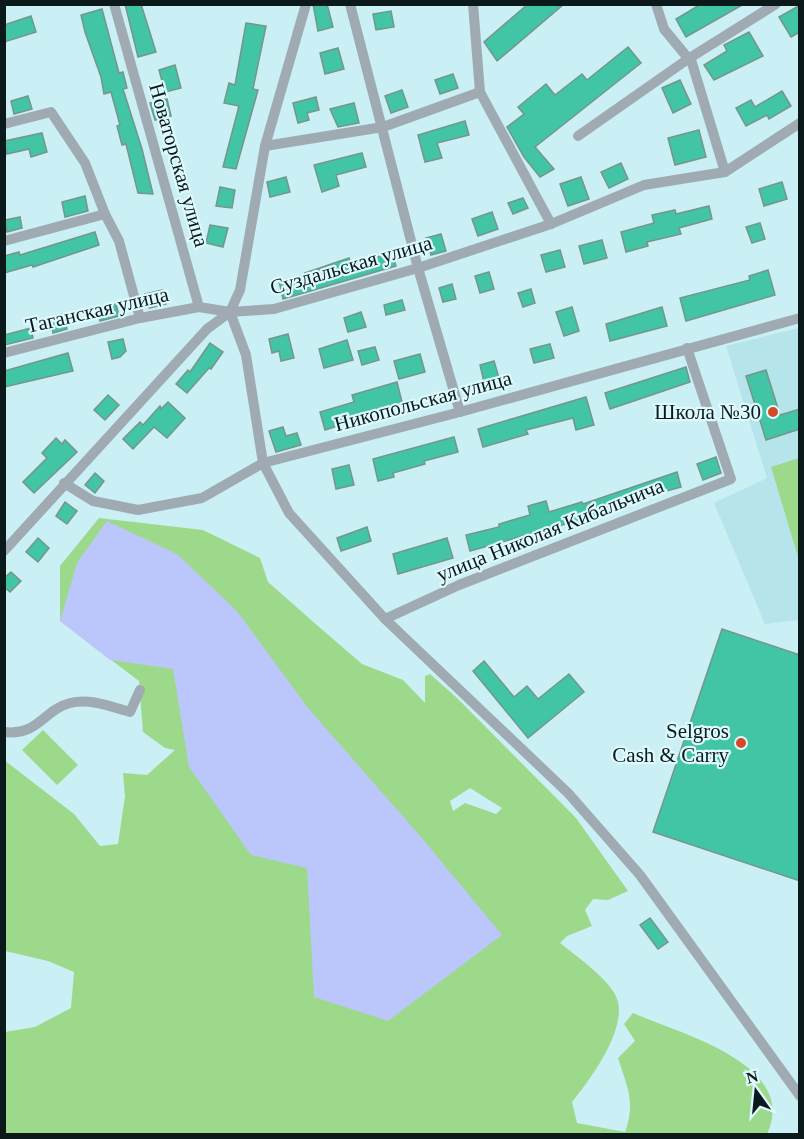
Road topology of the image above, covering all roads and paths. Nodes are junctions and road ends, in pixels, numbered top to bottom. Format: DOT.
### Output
graph roads {
  1 [pos="114,4"];
  2 [pos="306,4"];
  3 [pos="350,4"];
  4 [pos="474,4"];
  5 [pos="656,4"];
  6 [pos="776,4"];
  7 [pos="688,58"];
  8 [pos="480,92"];
  9 [pos="800,123"];
  10 [pos="4,124"];
  11 [pos="383,127"];
  12 [pos="578,136"];
  13 [pos="265,146"];
  14 [pos="725,172"];
  15 [pos="105,214"];
  16 [pos="551,224"];
  17 [pos="4,241"];
  18 [pos="418,268"];
  19 [pos="199,307"];
  20 [pos="230,312"];
  21 [pos="140,318"];
  22 [pos="800,318"];
  23 [pos="687,348"];
  24 [pos="4,353"];
  25 [pos="460,412"];
  26 [pos="263,463"];
  27 [pos="64,483"];
  28 [pos="4,550"];
  29 [pos="385,620"];
  30 [pos="140,690"];
  31 [pos="4,732"];
  32 [pos="800,1096"];
  1 -- 19 [label="street, Новаторская улица"];
  2 -- 13 [label="street"];
  3 -- 11 [label="street"];
  4 -- 8 [label="street"];
  5 -- 7 [label="street"];
  6 -- 7 [label="street"];
  7 -- 12 [label="street"];
  7 -- 14 [label="street"];
  8 -- 11 [label="street"];
  8 -- 16 [label="street"];
  9 -- 14 [label="street"];
  10 -- 15 [label="street"];
  11 -- 13 [label="street"];
  11 -- 18 [label="street"];
  13 -- 20 [label="street"];
  14 -- 16 [label="street, Суздальская улица"];
  15 -- 17 [label="street"];
  15 -- 21 [label="street"];
  16 -- 18 [label="street, Суздальская улица"];
  18 -- 20 [label="street, Суздальская улица"];
  18 -- 25 [label="street"];
  19 -- 20 [label="street"];
  19 -- 21 [label="street, Таганская улица"];
  20 -- 26 [label="street"];
  20 -- 27 [label="street"];
  21 -- 24 [label="street, Таганская улица"];
  22 -- 23 [label="street, Никопольская улица"];
  23 -- 25 [label="street, Никопольская улица"];
  23 -- 29 [label="street, улица Николая Кибальчича"];
  25 -- 26 [label="street, Никопольская улица"];
  26 -- 27 [label="street, Никопольская улица"];
  26 -- 29 [label="street"];
  27 -- 28 [label="street"];
  29 -- 32 [label="street"];
  30 -- 31 [label="street"];
}
